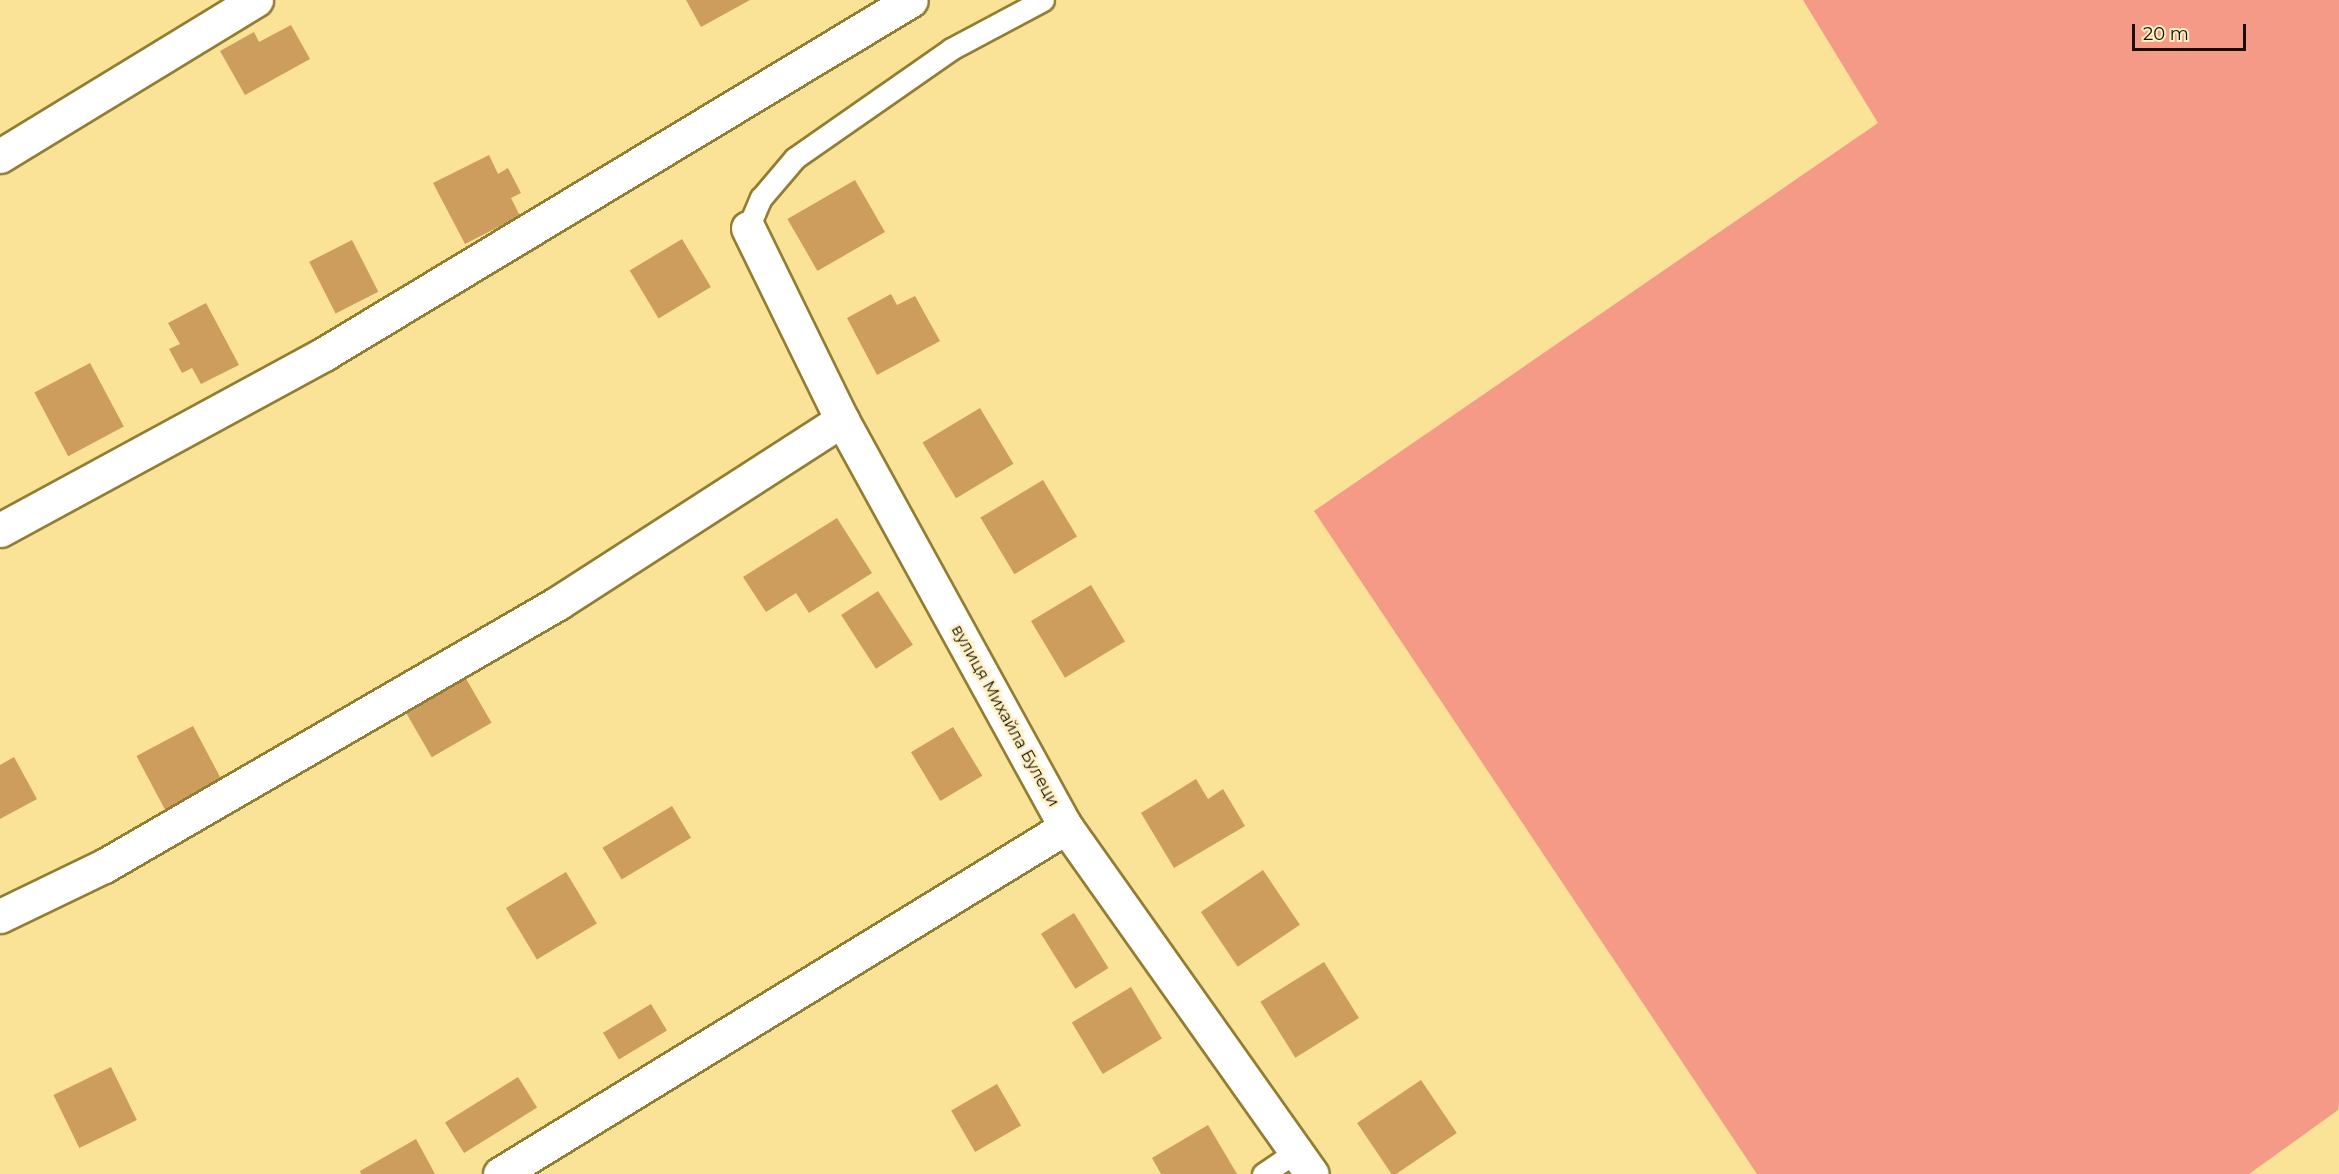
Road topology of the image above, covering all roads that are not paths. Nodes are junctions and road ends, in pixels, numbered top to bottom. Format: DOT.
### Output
graph roads {
  1 [pos="256,0"];
  2 [pos="911,0"];
  3 [pos="1043,0"];
  4 [pos="0,156"];
  5 [pos="748,228"];
  6 [pos="842,420"];
  7 [pos="0,530"];
  8 [pos="1066,827"];
  9 [pos="0,916"];
  10 [pos="1304,1163"];
  11 [pos="500,1174"];
  12 [pos="1263,1174"];
  1 -- 4 [label="street"];
  2 -- 7 [label="street"];
  3 -- 5 [label="lane"];
  5 -- 6 [label="street, вулиця Михайла Булеци"];
  6 -- 8 [label="street, вулиця Михайла Булеци"];
  6 -- 9 [label="street"];
  8 -- 10 [label="street, вулиця Михайла Булеци"];
  8 -- 11 [label="street"];
  10 -- 12 [label="lane"];
}
